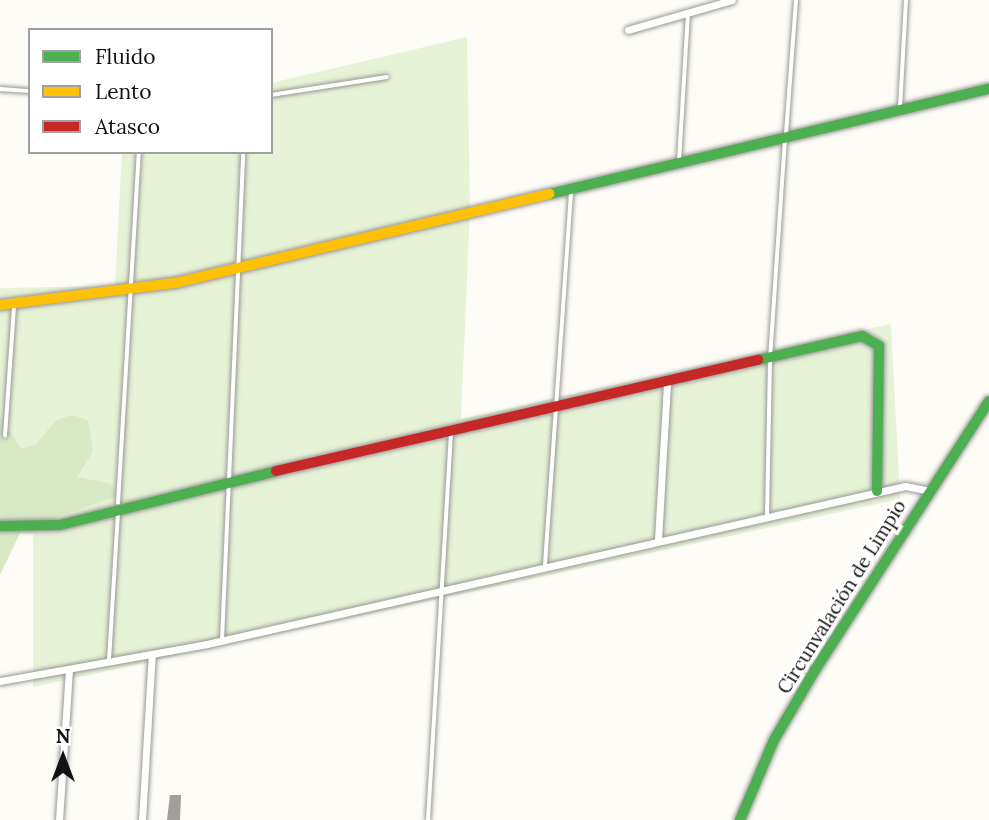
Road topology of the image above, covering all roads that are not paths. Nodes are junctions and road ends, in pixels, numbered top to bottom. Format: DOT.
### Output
graph roads {
  1 [pos="732,0"];
  2 [pos="796,0"];
  3 [pos="906,0"];
  4 [pos="689,13"];
  5 [pos="628,30"];
  6 [pos="387,77"];
  7 [pos="0,89"];
  8 [pos="989,89"];
  9 [pos="28,91"];
  10 [pos="273,95"];
  11 [pos="900,110"];
  12 [pos="785,138"];
  13 [pos="139,154"];
  14 [pos="243,154"];
  15 [pos="679,163"];
  16 [pos="572,188"];
  17 [pos="239,267"];
  18 [pos="132,290"];
  19 [pos="0,305"];
  20 [pos="14,305"];
  21 [pos="770,359"];
  22 [pos="667,384"];
  23 [pos="989,401"];
  24 [pos="558,404"];
  25 [pos="451,430"];
  26 [pos="5,436"];
  27 [pos="228,486"];
  28 [pos="877,491"];
  29 [pos="930,491"];
  30 [pos="118,507"];
  31 [pos="767,517"];
  32 [pos="0,526"];
  33 [pos="658,540"];
  34 [pos="545,565"];
  35 [pos="440,589"];
  36 [pos="222,640"];
  37 [pos="152,654"];
  38 [pos="109,662"];
  39 [pos="69,669"];
  40 [pos="0,681"];
  41 [pos="59,820"];
  42 [pos="142,820"];
  43 [pos="428,820"];
  44 [pos="740,820"];
  1 -- 4 [label="street"];
  2 -- 12 [label="lane"];
  3 -- 11 [label="lane"];
  4 -- 5 [label="street"];
  4 -- 15 [label="lane"];
  6 -- 10 [label="lane"];
  7 -- 9 [label="lane"];
  8 -- 11 [label="main road"];
  11 -- 12 [label="main road"];
  12 -- 15 [label="main road"];
  12 -- 21 [label="lane"];
  13 -- 18 [label="lane"];
  14 -- 17 [label="lane"];
  15 -- 16 [label="main road"];
  16 -- 17 [label="main road"];
  16 -- 24 [label="lane"];
  17 -- 18 [label="main road"];
  17 -- 27 [label="lane"];
  18 -- 20 [label="main road"];
  18 -- 30 [label="lane"];
  19 -- 20 [label="main road"];
  20 -- 26 [label="lane"];
  21 -- 22 [label="main road"];
  21 -- 28 [label="main road"];
  21 -- 31 [label="lane"];
  22 -- 24 [label="main road"];
  22 -- 33 [label="street"];
  23 -- 29 [label="main road, Circunvalación de Limpio"];
  24 -- 25 [label="main road"];
  24 -- 34 [label="lane"];
  25 -- 27 [label="main road"];
  25 -- 35 [label="lane"];
  27 -- 30 [label="main road"];
  27 -- 36 [label="lane"];
  28 -- 29 [label="street"];
  28 -- 31 [label="street"];
  29 -- 44 [label="main road, Circunvalación de Limpio"];
  30 -- 32 [label="main road"];
  30 -- 38 [label="lane"];
  31 -- 33 [label="street"];
  33 -- 34 [label="street"];
  34 -- 35 [label="street"];
  35 -- 36 [label="street"];
  35 -- 43 [label="lane"];
  36 -- 37 [label="street"];
  37 -- 38 [label="street"];
  37 -- 42 [label="street"];
  38 -- 39 [label="street"];
  39 -- 40 [label="street"];
  39 -- 41 [label="street"];
}
